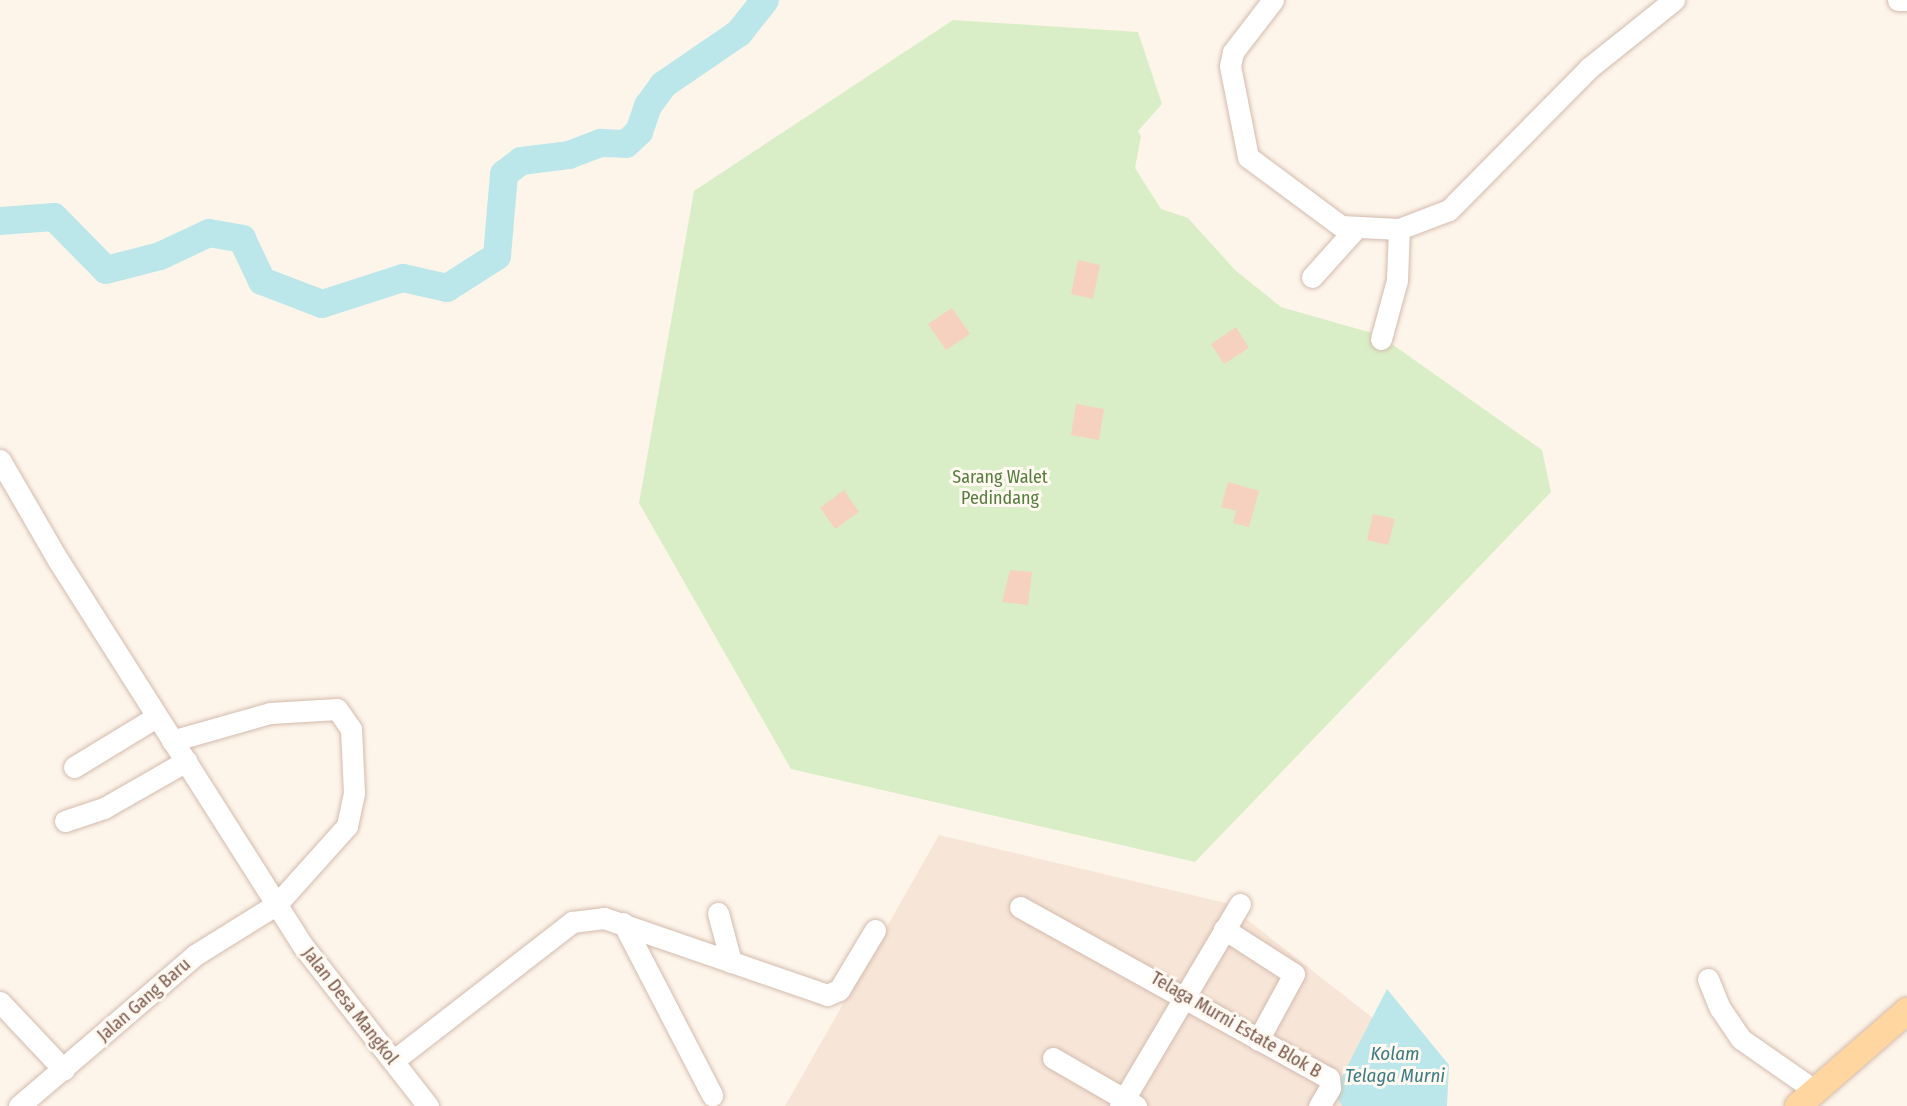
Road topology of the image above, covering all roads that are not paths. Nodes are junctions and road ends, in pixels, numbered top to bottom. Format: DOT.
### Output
graph roads {
  1 [pos="1273,0"];
  2 [pos="1674,0"];
  3 [pos="1898,0"];
  4 [pos="1907,1"];
  5 [pos="1356,228"];
  6 [pos="1399,229"];
  7 [pos="1312,277"];
  8 [pos="1381,339"];
  9 [pos="0,460"];
  10 [pos="156,717"];
  11 [pos="173,741"];
  12 [pos="186,761"];
  13 [pos="74,767"];
  14 [pos="65,821"];
  15 [pos="277,904"];
  16 [pos="1240,904"];
  17 [pos="1020,907"];
  18 [pos="718,912"];
  19 [pos="622,923"];
  20 [pos="1224,929"];
  21 [pos="875,930"];
  22 [pos="731,962"];
  23 [pos="1708,979"];
  24 [pos="1186,995"];
  25 [pos="0,1002"];
  26 [pos="1906,1012"];
  27 [pos="1258,1040"];
  28 [pos="1053,1058"];
  29 [pos="393,1061"];
  30 [pos="64,1070"];
  31 [pos="712,1095"];
  32 [pos="1325,1097"];
  33 [pos="1806,1098"];
  34 [pos="1126,1104"];
  35 [pos="19,1106"];
  36 [pos="428,1106"];
  1 -- 5 [label="street"];
  2 -- 6 [label="street"];
  3 -- 4 [label="street"];
  5 -- 6 [label="street"];
  5 -- 7 [label="street"];
  6 -- 8 [label="street"];
  9 -- 10 [label="street, Jalan Desa Mangkol"];
  10 -- 11 [label="street, Jalan Desa Mangkol"];
  10 -- 13 [label="street"];
  11 -- 12 [label="street, Jalan Desa Mangkol"];
  11 -- 15 [label="street, Jalan Gang Baru"];
  12 -- 14 [label="street"];
  12 -- 15 [label="street, Jalan Desa Mangkol"];
  15 -- 29 [label="street, Jalan Desa Mangkol"];
  15 -- 30 [label="street, Jalan Gang Baru"];
  16 -- 20 [label="street"];
  17 -- 24 [label="street, Telaga Murni Estate Blok B"];
  18 -- 22 [label="street"];
  19 -- 22 [label="street"];
  19 -- 29 [label="street"];
  19 -- 31 [label="street"];
  20 -- 24 [label="street"];
  20 -- 27 [label="street"];
  21 -- 22 [label="street"];
  23 -- 33 [label="street"];
  24 -- 27 [label="street, Telaga Murni Estate Blok B"];
  24 -- 34 [label="street"];
  25 -- 30 [label="street"];
  26 -- 33 [label="main road"];
  27 -- 32 [label="street, Telaga Murni Estate Blok B"];
  28 -- 34 [label="street"];
  29 -- 36 [label="street, Jalan Desa Mangkol"];
  30 -- 35 [label="street, Jalan Gang Baru"];
}
